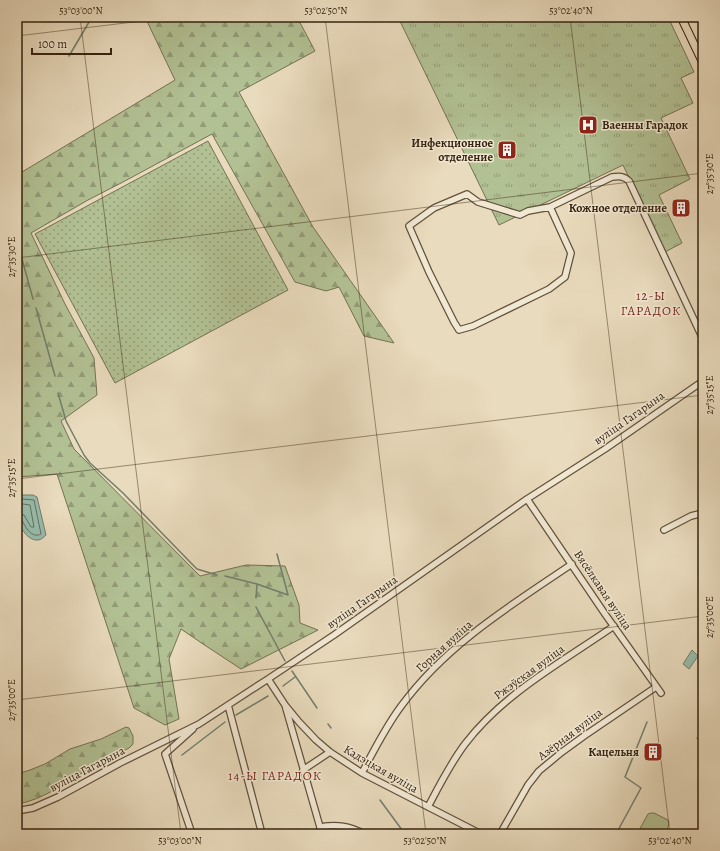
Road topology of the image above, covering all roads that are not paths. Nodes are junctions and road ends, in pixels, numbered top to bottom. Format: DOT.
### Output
graph roads {
  1 [pos="681,17"];
  2 [pos="703,63"];
  3 [pos="550,207"];
  4 [pos="703,339"];
  5 [pos="703,381"];
  6 [pos="527,499"];
  7 [pos="703,513"];
  8 [pos="664,530"];
  9 [pos="572,564"];
  10 [pos="614,626"];
  11 [pos="268,679"];
  12 [pos="656,686"];
  13 [pos="661,693"];
  14 [pos="228,705"];
  15 [pos="285,705"];
  16 [pos="199,724"];
  17 [pos="330,752"];
  18 [pos="304,770"];
  19 [pos="362,773"];
  20 [pos="428,807"];
  21 [pos="17,811"];
  22 [pos="320,826"];
  23 [pos="192,834"];
  24 [pos="262,834"];
  25 [pos="322,834"];
  26 [pos="365,834"];
  27 [pos="481,834"];
  28 [pos="500,834"];
  1 -- 2 [label="main road"];
  3 -- 3 [label="street"];
  3 -- 4 [label="street"];
  5 -- 6 [label="street, вуліца Гагарына"];
  6 -- 9 [label="street, Вясёлкавая вуліца"];
  6 -- 11 [label="street, вуліца Гагарына"];
  7 -- 8 [label="street"];
  9 -- 10 [label="street, Вясёлкавая вуліца"];
  9 -- 19 [label="street, Горная вуліца"];
  10 -- 12 [label="street, Вясёлкавая вуліца"];
  10 -- 20 [label="street, Ржэўская вуліца"];
  11 -- 14 [label="street, вуліца Гагарына"];
  11 -- 15 [label="street"];
  12 -- 13 [label="street, Вясёлкавая вуліца"];
  12 -- 28 [label="street, Азёрная вуліца"];
  14 -- 16 [label="street, вуліца Гагарына"];
  14 -- 24 [label="street"];
  15 -- 17 [label="street, Кадэцкая вуліца"];
  15 -- 18 [label="street"];
  16 -- 21 [label="street, вуліца Гагарына"];
  16 -- 23 [label="street"];
  17 -- 18 [label="street"];
  17 -- 19 [label="street, Кадэцкая вуліца"];
  18 -- 22 [label="street"];
  19 -- 20 [label="street, Кадэцкая вуліца"];
  20 -- 27 [label="street, Кадэцкая вуліца"];
  22 -- 25 [label="street"];
  22 -- 26 [label="street"];
}
